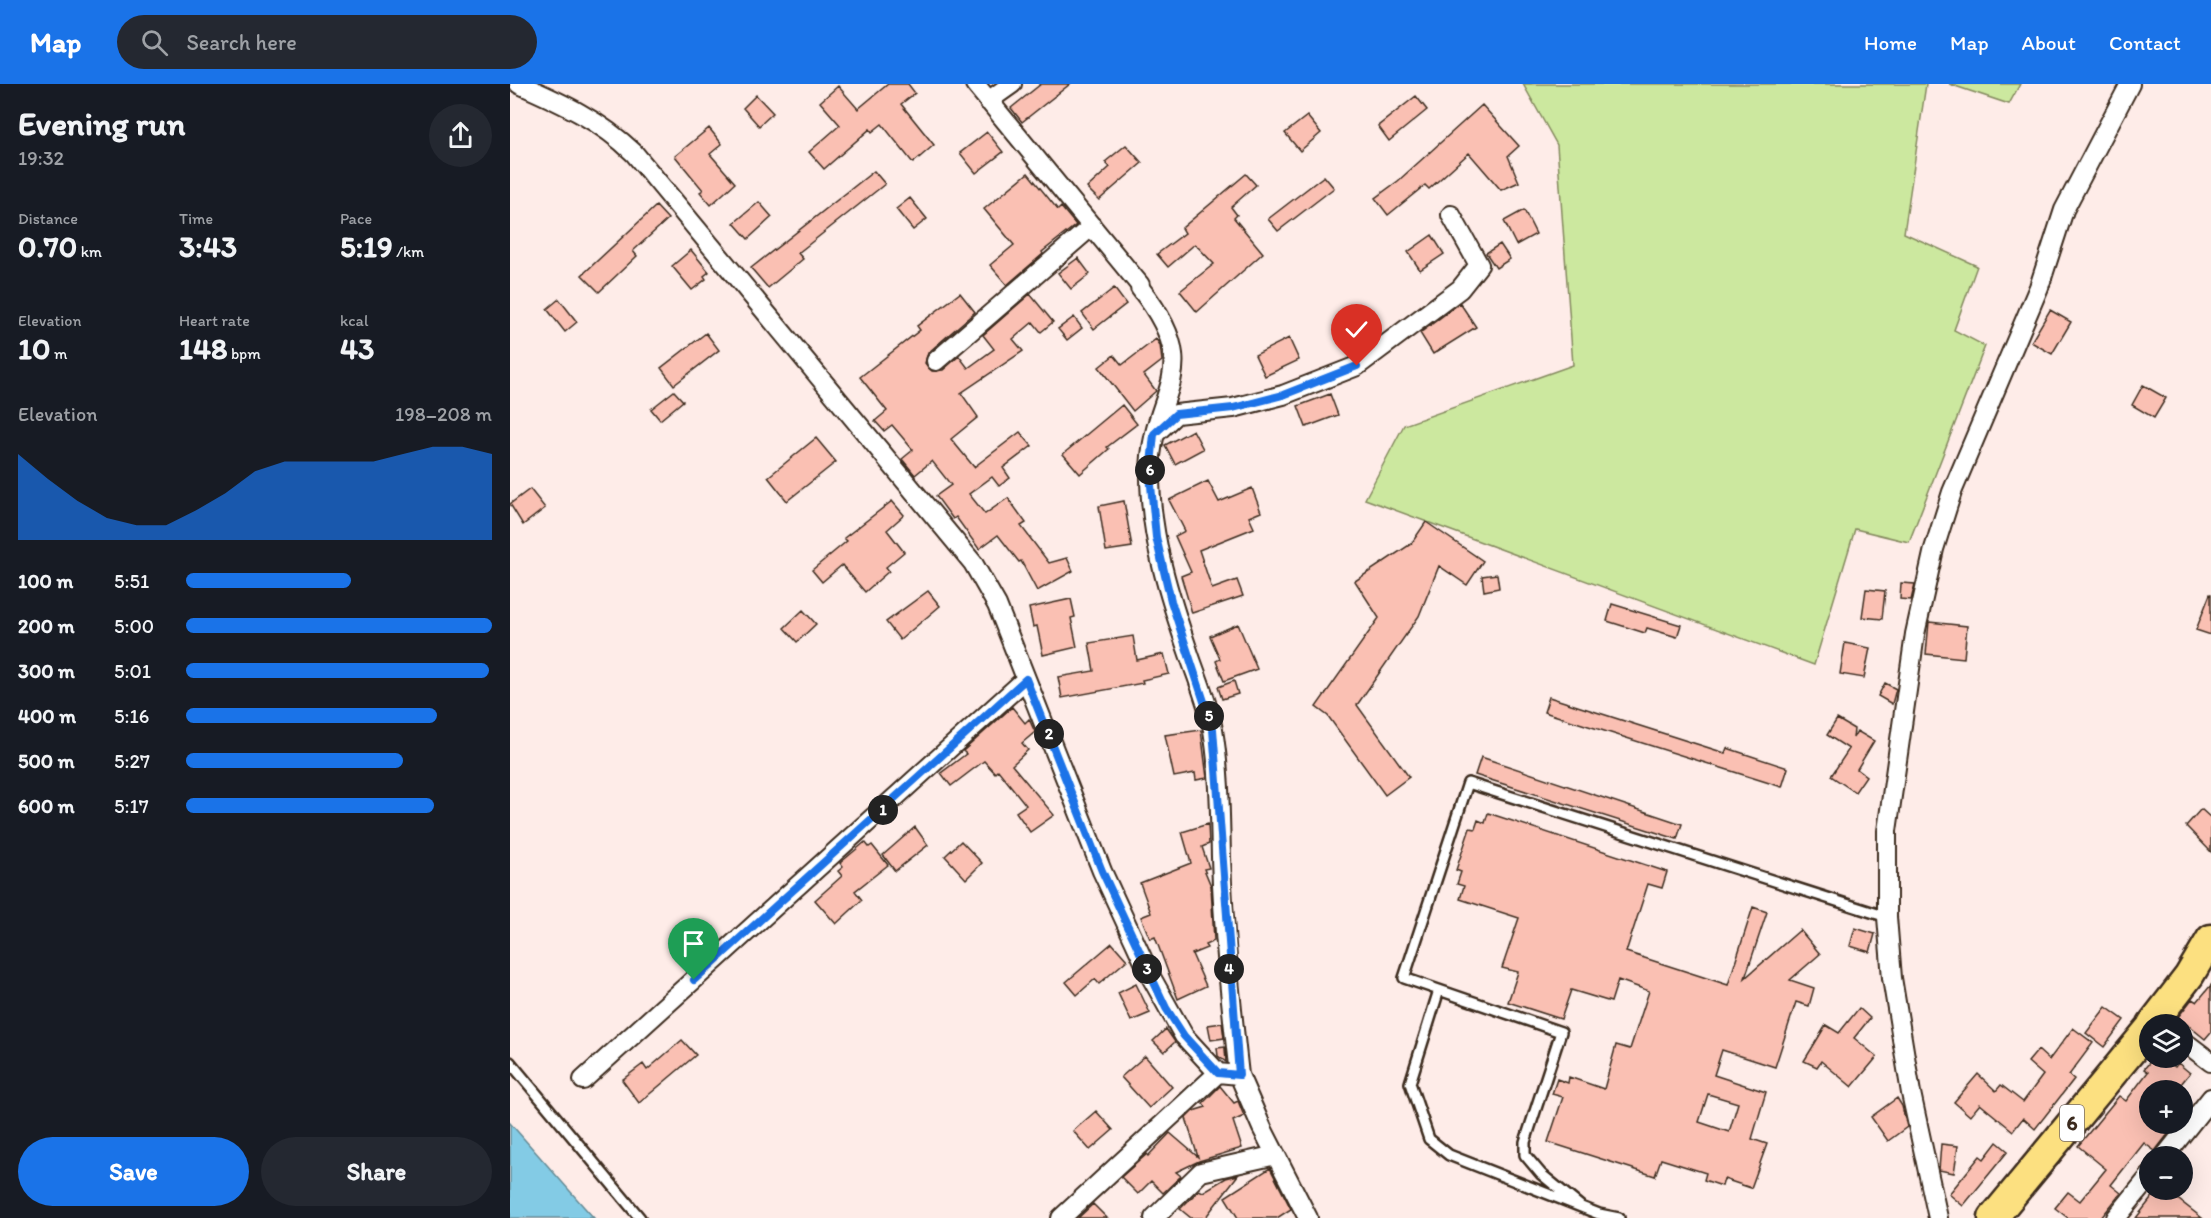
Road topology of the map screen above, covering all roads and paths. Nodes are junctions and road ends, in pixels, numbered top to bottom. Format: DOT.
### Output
graph roads {
  1 [pos="519,84"];
  2 [pos="975,84"];
  3 [pos="1012,84"];
  4 [pos="2130,84"];
  5 [pos="988,101"];
  6 [pos="1451,215"];
  7 [pos="1092,226"];
  8 [pos="936,361"];
  9 [pos="1154,434"];
  10 [pos="1026,679"];
  11 [pos="1887,917"];
  12 [pos="2211,939"];
  13 [pos="1439,990"];
  14 [pos="2163,1014"];
  15 [pos="2139,1044"];
  16 [pos="2193,1048"];
  17 [pos="510,1062"];
  18 [pos="2211,1062"];
  19 [pos="1218,1073"];
  20 [pos="1239,1075"];
  21 [pos="583,1080"];
  22 [pos="2211,1098"];
  23 [pos="2172,1146"];
  24 [pos="1276,1155"];
  25 [pos="2139,1190"];
  26 [pos="1580,1206"];
  27 [pos="640,1218"];
  28 [pos="1061,1218"];
  29 [pos="1154,1218"];
  30 [pos="1308,1218"];
  31 [pos="1619,1218"];
  32 [pos="1938,1218"];
  33 [pos="1993,1218"];
  34 [pos="2116,1218"];
  1 -- 10 [label="street"];
  2 -- 5 [label="street"];
  3 -- 5 [label="street"];
  4 -- 11 [label="street"];
  5 -- 7 [label="street"];
  6 -- 9 [label="street"];
  7 -- 8 [label="street"];
  7 -- 9 [label="street"];
  9 -- 20 [label="street"];
  10 -- 19 [label="street"];
  10 -- 21 [label="street"];
  11 -- 13 [label="lane"];
  11 -- 32 [label="street"];
  12 -- 14 [label="main road, 6"];
  13 -- 26 [label="lane"];
  13 -- 26 [label="lane"];
  15 -- 33 [label="main road, 6"];
  16 -- 18 [label="street"];
  17 -- 27 [label="lane"];
  19 -- 20 [label="street"];
  19 -- 28 [label="street"];
  20 -- 24 [label="street"];
  22 -- 23 [label="street"];
  24 -- 29 [label="street"];
  24 -- 30 [label="street"];
  25 -- 34 [label="street"];
  26 -- 31 [label="lane"];
}
